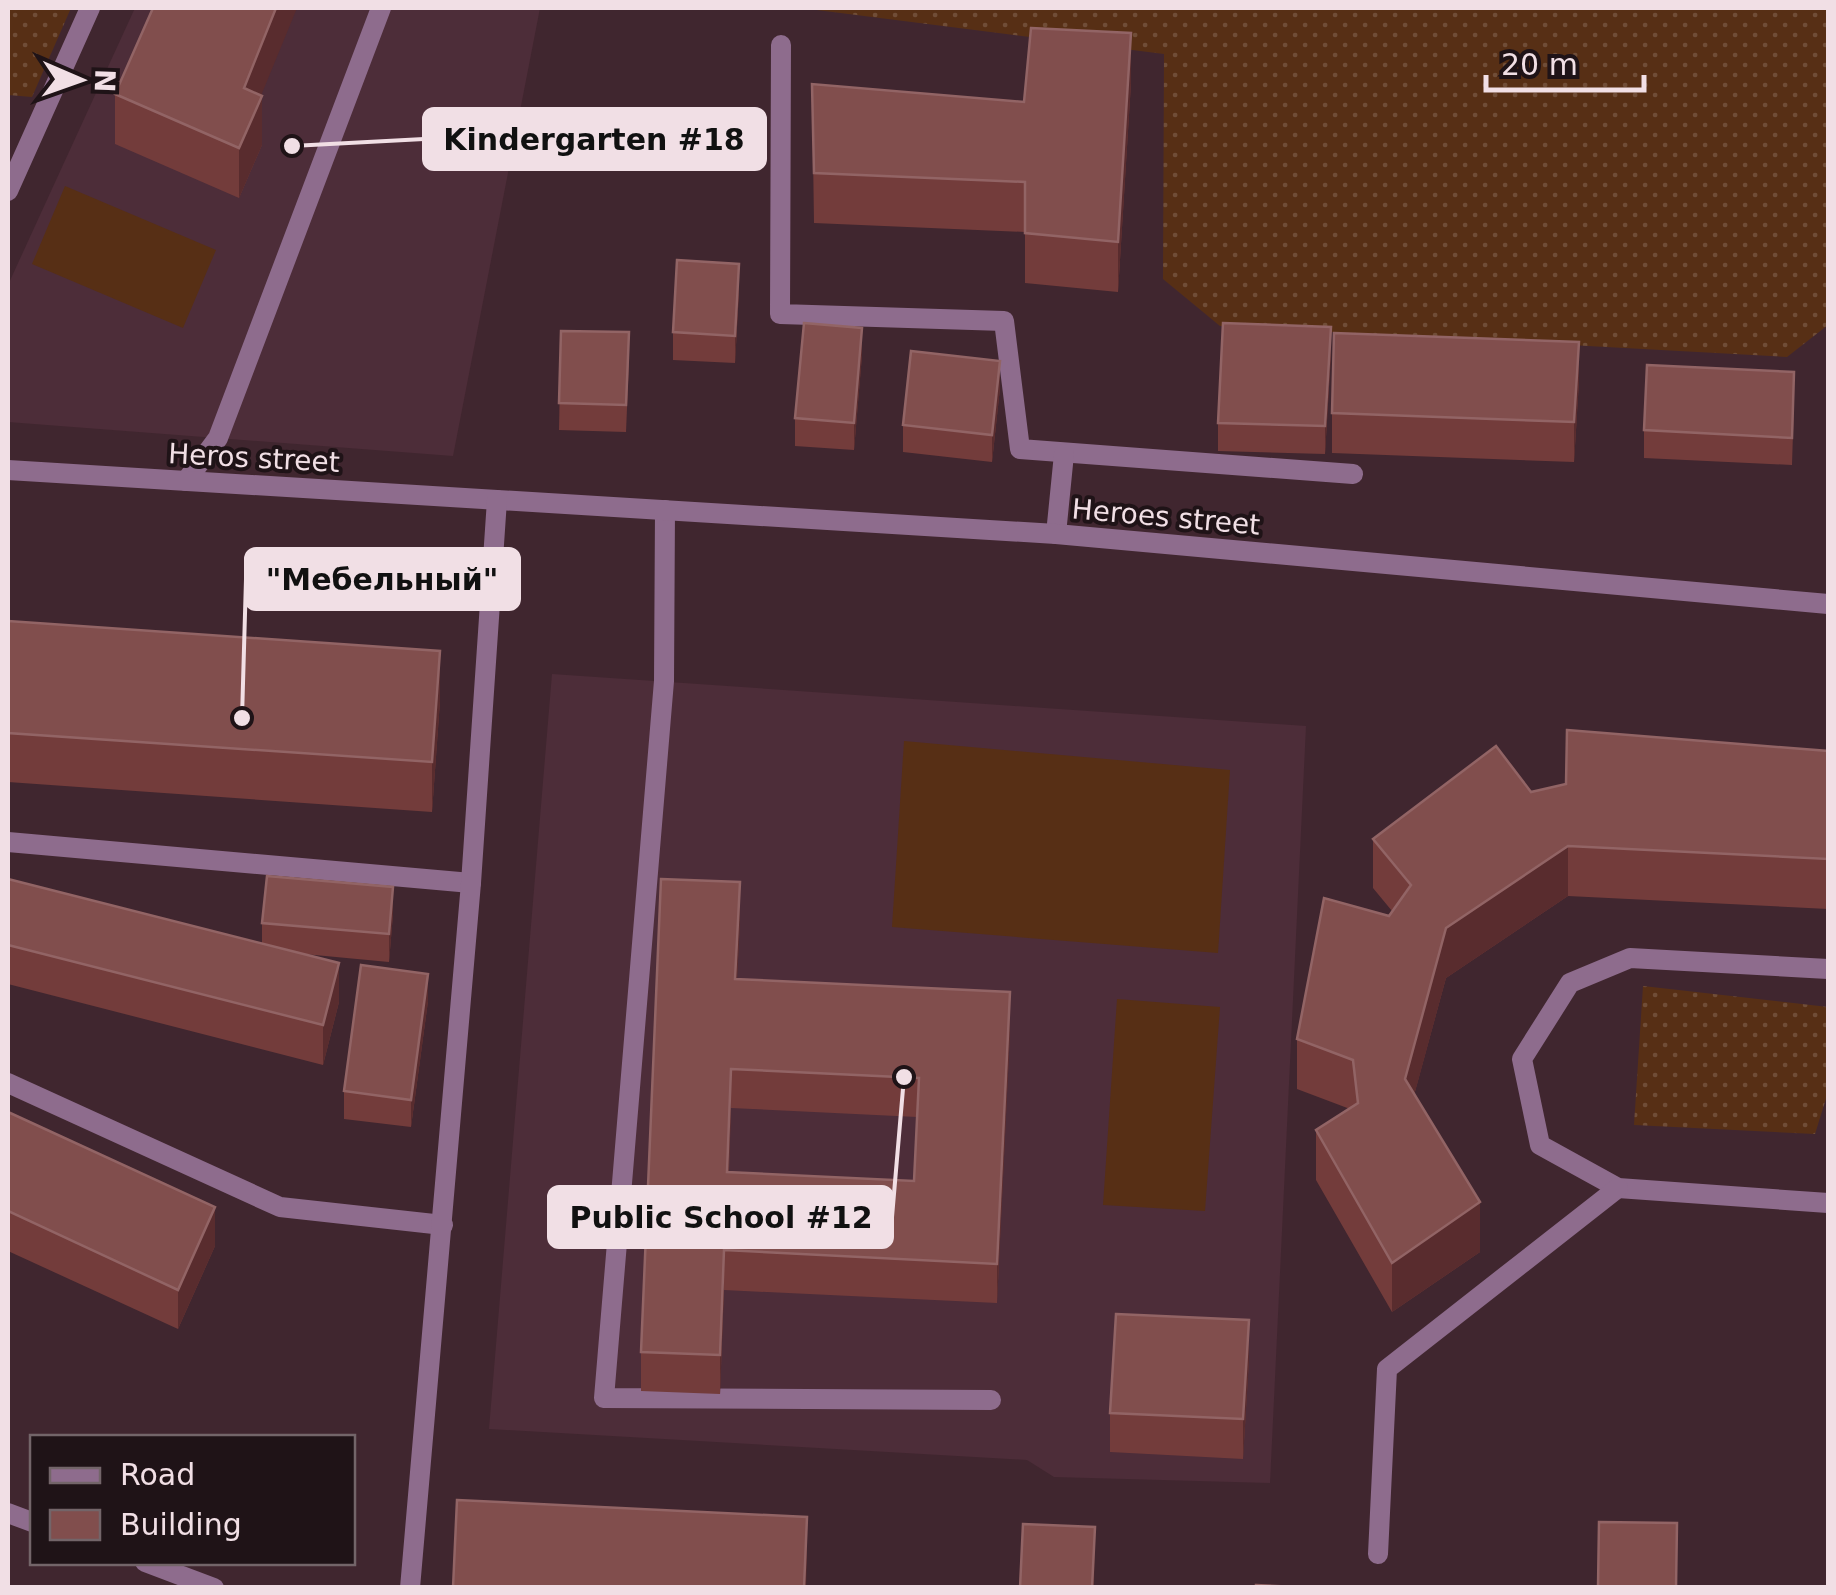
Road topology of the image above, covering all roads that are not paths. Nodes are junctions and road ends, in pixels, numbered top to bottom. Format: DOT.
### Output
graph roads {
  1 [pos="90,8"];
  2 [pos="381,8"];
  3 [pos="781,45"];
  4 [pos="8,191"];
  5 [pos="1064,454"];
  6 [pos="8,470"];
  7 [pos="1352,474"];
  8 [pos="186,481"];
  9 [pos="498,500"];
  10 [pos="665,510"];
  11 [pos="1056,534"];
  12 [pos="1828,604"];
  13 [pos="8,842"];
  14 [pos="471,884"];
  15 [pos="1828,969"];
  16 [pos="8,1083"];
  17 [pos="1618,1188"];
  18 [pos="1828,1203"];
  19 [pos="442,1225"];
  20 [pos="991,1400"];
  21 [pos="1378,1554"];
  22 [pos="153,1565"];
  23 [pos="214,1588"];
  24 [pos="410,1588"];
  1 -- 4 [label="street"];
  2 -- 8 [label="street"];
  3 -- 5 [label="street"];
  5 -- 7 [label="street"];
  5 -- 11 [label="street"];
  6 -- 8 [label="street, Heros street"];
  8 -- 9 [label="street, Heros street"];
  9 -- 10 [label="street, Heroes street"];
  9 -- 14 [label="street"];
  10 -- 11 [label="street, Heroes street"];
  10 -- 20 [label="street"];
  11 -- 12 [label="street, Heroes street"];
  13 -- 14 [label="street"];
  14 -- 19 [label="street"];
  15 -- 17 [label="street"];
  16 -- 19 [label="street"];
  17 -- 18 [label="street"];
  17 -- 21 [label="street"];
  19 -- 24 [label="street"];
  22 -- 23 [label="street"];
}
